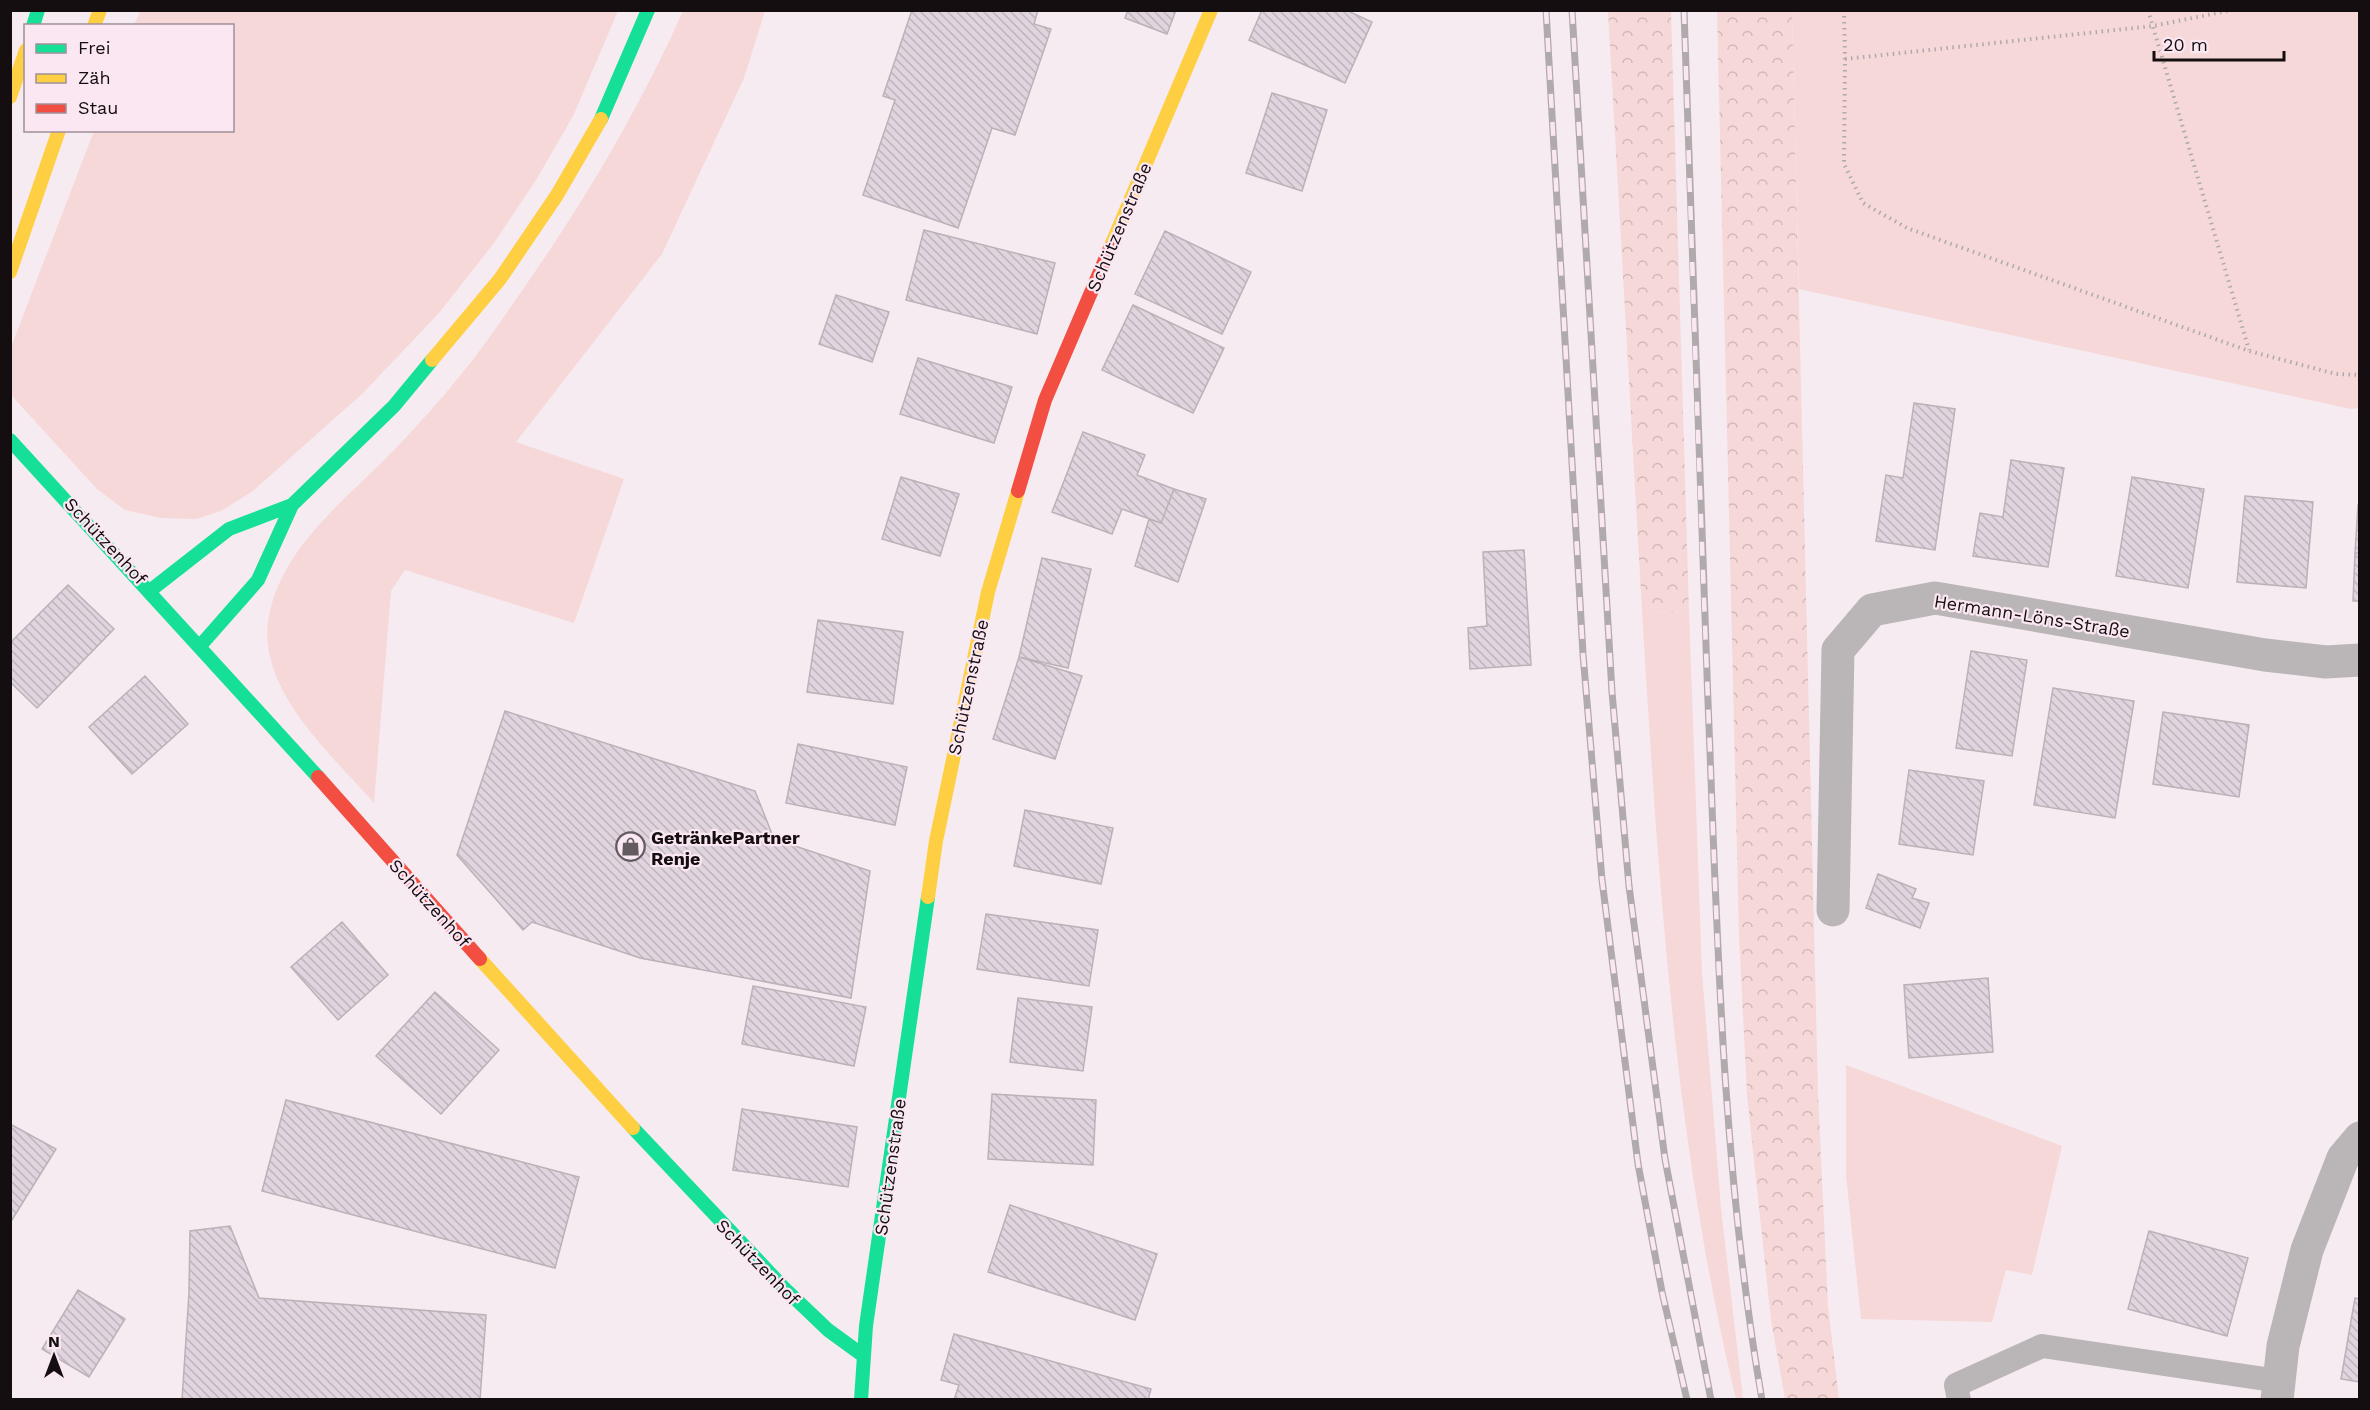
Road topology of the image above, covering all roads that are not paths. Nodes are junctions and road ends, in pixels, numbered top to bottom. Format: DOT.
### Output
graph roads {
  1 [pos="648,10"];
  2 [pos="1211,10"];
  3 [pos="24,56"];
  4 [pos="10,97"];
  5 [pos="58,132"];
  6 [pos="10,272"];
  7 [pos="10,440"];
  8 [pos="292,505"];
  9 [pos="151,590"];
  10 [pos="200,646"];
  11 [pos="2360,660"];
  12 [pos="1833,910"];
  13 [pos="2360,1138"];
  14 [pos="861,1354"];
  15 [pos="2278,1390"];
  16 [pos="861,1400"];
  17 [pos="1959,1400"];
  1 -- 8 [label="main road"];
  2 -- 14 [label="main road, Schützenstraße"];
  3 -- 4 [label="main road"];
  5 -- 6 [label="main road"];
  7 -- 9 [label="main road, Schützenhof"];
  8 -- 9 [label="main road"];
  8 -- 10 [label="main road"];
  9 -- 10 [label="main road, Schützenhof"];
  10 -- 14 [label="main road, Schützenhof"];
  11 -- 12 [label="street, Hermann-Löns-Straße"];
  13 -- 15 [label="street"];
  14 -- 16 [label="main road, Schützenstraße"];
  15 -- 17 [label="lane"];
}
